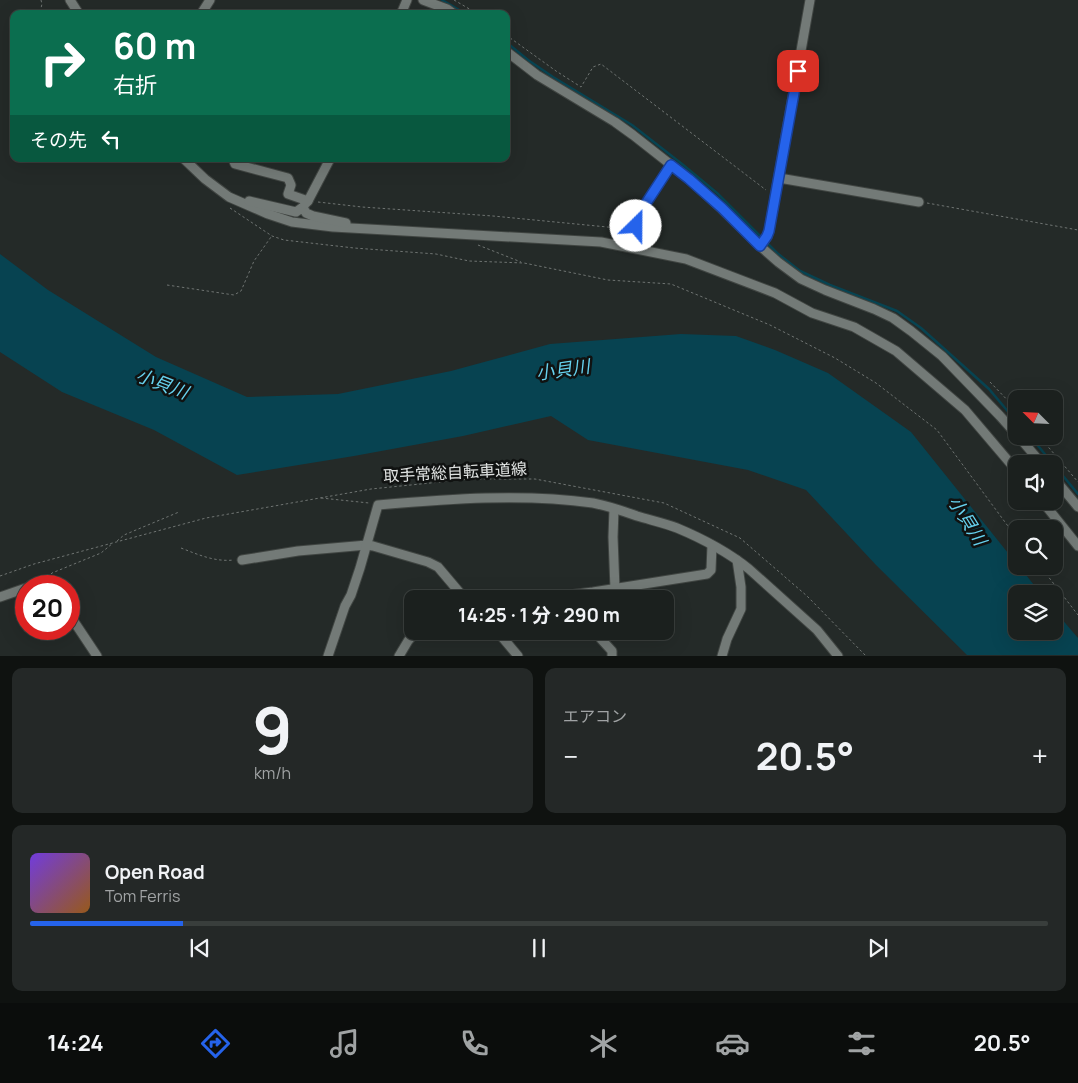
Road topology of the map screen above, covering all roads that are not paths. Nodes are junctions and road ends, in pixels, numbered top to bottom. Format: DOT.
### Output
graph roads {
  1 [pos="423,0"];
  2 [pos="810,0"];
  3 [pos="448,10"];
  4 [pos="510,54"];
  5 [pos="187,162"];
  6 [pos="234,162"];
  7 [pos="328,162"];
  8 [pos="671,165"];
  9 [pos="779,178"];
  10 [pos="227,195"];
  11 [pos="919,202"];
  12 [pos="306,204"];
  13 [pos="636,226"];
  14 [pos="372,229"];
  15 [pos="760,246"];
  16 [pos="1008,425"];
  17 [pos="1026,445"];
  18 [pos="1034,455"];
  19 [pos="1008,461"];
  20 [pos="1063,489"];
  21 [pos="1078,507"];
  22 [pos="614,509"];
  23 [pos="1049,510"];
  24 [pos="367,545"];
  25 [pos="712,546"];
  26 [pos="1078,546"];
  27 [pos="242,560"];
  28 [pos="737,560"];
  29 [pos="615,589"];
  30 [pos="457,590"];
  31 [pos="612,590"];
  32 [pos="15,592"];
  33 [pos="0,597"];
  34 [pos="80,630"];
  35 [pos="409,640"];
  36 [pos="505,640"];
  37 [pos="602,640"];
  38 [pos="98,655"];
  39 [pos="328,656"];
  40 [pos="399,656"];
  41 [pos="518,656"];
  42 [pos="612,656"];
  43 [pos="722,656"];
  44 [pos="838,656"];
  1 -- 3 [label="street"];
  2 -- 9 [label="street"];
  4 -- 8 [label="street"];
  5 -- 10 [label="street"];
  6 -- 12 [label="street"];
  7 -- 12 [label="street"];
  8 -- 13 [label="street"];
  8 -- 15 [label="street"];
  9 -- 11 [label="street"];
  9 -- 15 [label="street"];
  10 -- 12 [label="street"];
  10 -- 14 [label="street"];
  12 -- 14 [label="street"];
  14 -- 19 [label="street"];
  15 -- 16 [label="street"];
  17 -- 18 [label="street"];
  20 -- 21 [label="street"];
  22 -- 24 [label="street"];
  22 -- 25 [label="street"];
  22 -- 29 [label="street"];
  23 -- 26 [label="street"];
  24 -- 27 [label="street"];
  24 -- 30 [label="street"];
  24 -- 39 [label="street"];
  25 -- 28 [label="street"];
  25 -- 29 [label="street"];
  28 -- 43 [label="street"];
  28 -- 44 [label="street"];
  29 -- 31 [label="street"];
  32 -- 33 [label="street"];
  34 -- 38 [label="street"];
  35 -- 40 [label="street"];
  36 -- 41 [label="street"];
  37 -- 42 [label="street"];
}
